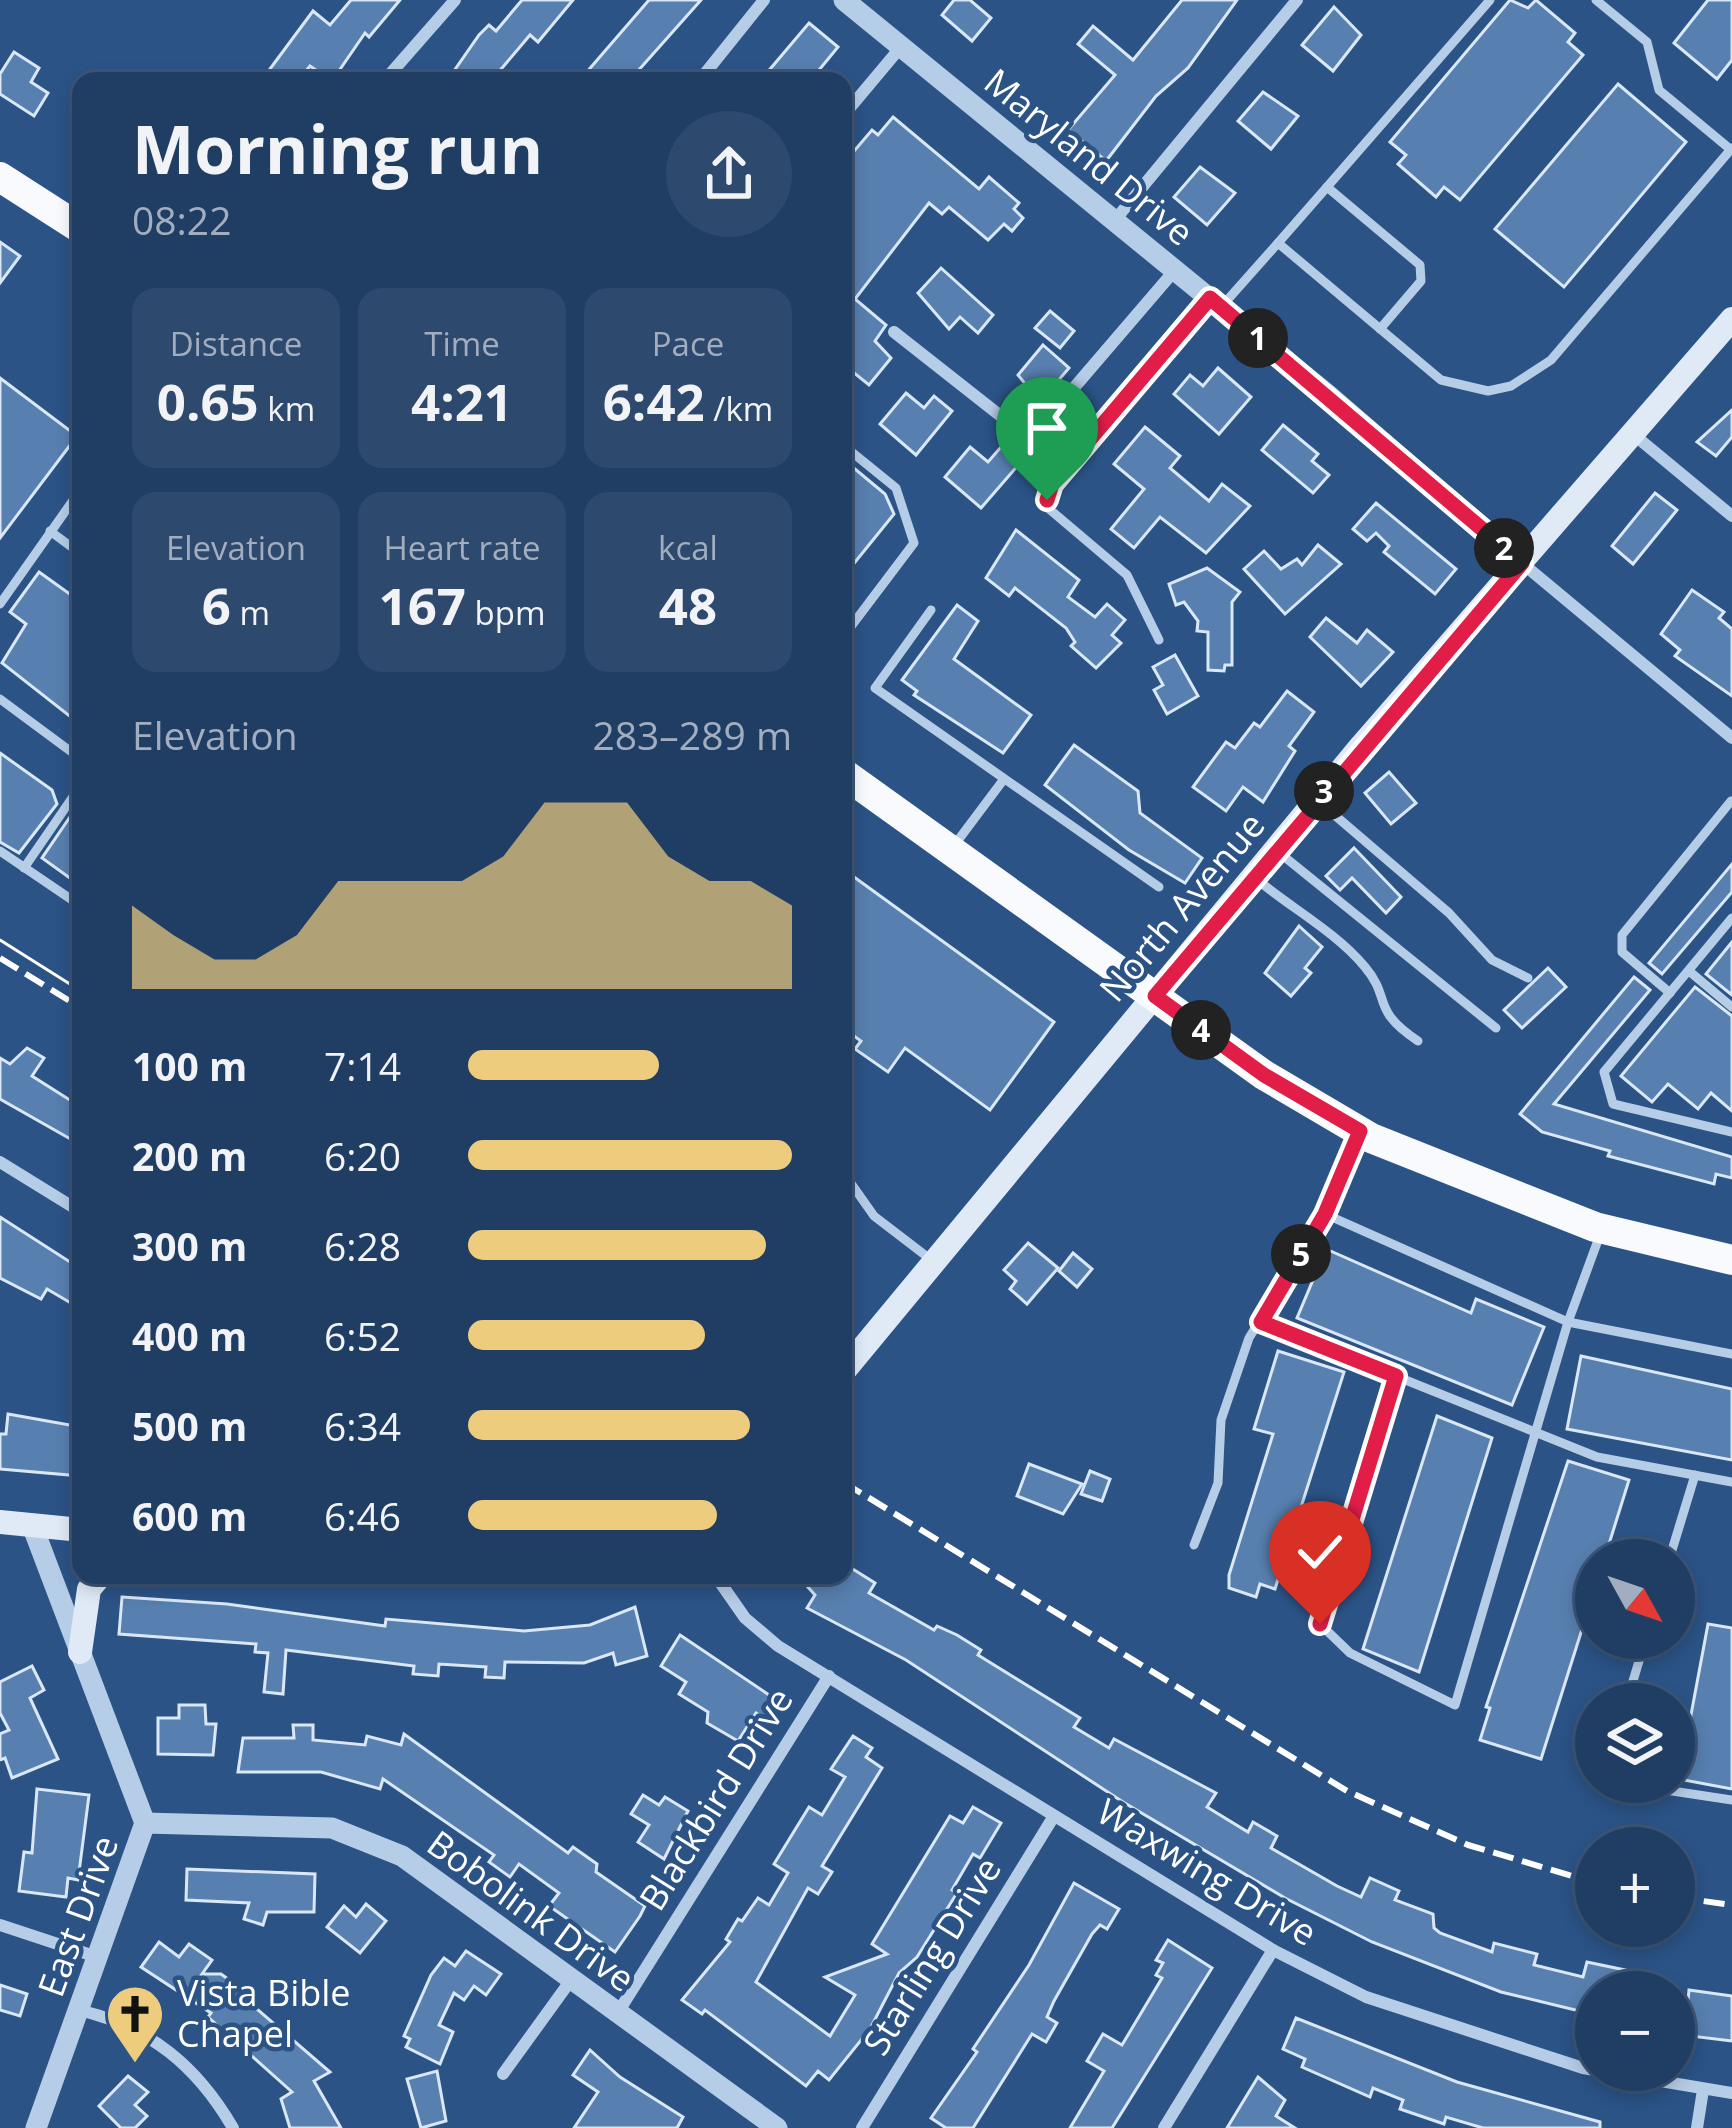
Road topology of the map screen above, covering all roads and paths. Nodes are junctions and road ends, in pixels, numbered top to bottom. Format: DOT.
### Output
graph roads {
  1 [pos="455,0"];
  2 [pos="764,0"];
  3 [pos="844,0"];
  4 [pos="1297,0"];
  5 [pos="1490,0"];
  6 [pos="1596,0"];
  7 [pos="900,48"];
  8 [pos="392,72"];
  9 [pos="706,72"];
  10 [pos="852,105"];
  11 [pos="1731,148"];
  12 [pos="0,177"];
  13 [pos="1327,187"];
  14 [pos="1115,220"];
  15 [pos="72,223"];
  16 [pos="1278,243"];
  17 [pos="1175,270"];
  18 [pos="1215,303"];
  19 [pos="1732,319"];
  20 [pos="1380,329"];
  21 [pos="894,332"];
  22 [pos="1633,434"];
  23 [pos="852,453"];
  24 [pos="1052,484"];
  25 [pos="72,501"];
  26 [pos="1732,516"];
  27 [pos="50,531"];
  28 [pos="72,547"];
  29 [pos="1522,563"];
  30 [pos="0,604"];
  31 [pos="931,610"];
  32 [pos="852,625"];
  33 [pos="1159,640"];
  34 [pos="0,699"];
  35 [pos="1732,738"];
  36 [pos="72,752"];
  37 [pos="852,779"];
  38 [pos="1004,779"];
  39 [pos="72,798"];
  40 [pos="1317,800"];
  41 [pos="1731,801"];
  42 [pos="950,850"];
  43 [pos="1276,850"];
  44 [pos="0,851"];
  45 [pos="24,868"];
  46 [pos="1254,877"];
  47 [pos="1159,886"];
  48 [pos="72,901"];
  49 [pos="1732,918"];
  50 [pos="1689,970"];
  51 [pos="1528,978"];
  52 [pos="1670,993"];
  53 [pos="1155,996"];
  54 [pos="1732,1006"];
  55 [pos="1496,1028"];
  56 [pos="1418,1041"];
  57 [pos="1360,1131"];
  58 [pos="1732,1132"];
  59 [pos="0,1162"];
  60 [pos="852,1185"];
  61 [pos="72,1206"];
  62 [pos="1325,1214"];
  63 [pos="1602,1229"];
  64 [pos="1732,1260"];
  65 [pos="934,1262"];
  66 [pos="1261,1322"];
  67 [pos="1568,1322"];
  68 [pos="1732,1354"];
  69 [pos="852,1361"];
  70 [pos="1396,1376"];
  71 [pos="1536,1432"];
  72 [pos="1695,1475"];
  73 [pos="1732,1482"];
  74 [pos="0,1522"];
  75 [pos="32,1525"];
  76 [pos="72,1529"];
  77 [pos="1675,1539"];
  78 [pos="1194,1545"];
  79 [pos="93,1584"];
  80 [pos="721,1584"];
  81 [pos="80,1652"];
  82 [pos="829,1676"];
  83 [pos="1695,1794"];
  84 [pos="1732,1800"];
  85 [pos="1054,1816"];
  86 [pos="145,1823"];
  87 [pos="0,1925"];
  88 [pos="1273,1950"];
  89 [pos="100,1958"];
  90 [pos="571,1980"];
  91 [pos="79,2010"];
  92 [pos="616,2015"];
  93 [pos="503,2074"];
  94 [pos="1703,2090"];
  95 [pos="1732,2093"];
  96 [pos="36,2128"];
  97 [pos="233,2128"];
  98 [pos="777,2128"];
  99 [pos="862,2128"];
  100 [pos="1164,2128"];
  101 [pos="1697,2128"];
  1 -- 8 [label="street"];
  2 -- 9 [label="street"];
  3 -- 7 [label="street, Maryland Drive"];
  4 -- 14 [label="street"];
  5 -- 13 [label="lane"];
  6 -- 11 [label="lane"];
  7 -- 10 [label="street"];
  7 -- 14 [label="street, Maryland Drive"];
  11 -- 20 [label="lane"];
  12 -- 15 [label="main road"];
  13 -- 16 [label="lane"];
  13 -- 20 [label="lane"];
  14 -- 17 [label="street, Maryland Drive"];
  16 -- 18 [label="lane"];
  16 -- 20 [label="lane"];
  17 -- 18 [label="street, Maryland Drive"];
  17 -- 21 [label="street"];
  18 -- 24 [label="street"];
  18 -- 29 [label="street, Maryland Drive"];
  19 -- 22 [label="main road, North Avenue"];
  22 -- 26 [label="street"];
  22 -- 29 [label="main road, North Avenue"];
  23 -- 32 [label="lane"];
  24 -- 33 [label="lane"];
  25 -- 27 [label="lane"];
  27 -- 28 [label="lane"];
  27 -- 30 [label="lane"];
  29 -- 35 [label="street, Maryland Drive"];
  29 -- 40 [label="main road, North Avenue"];
  31 -- 38 [label="lane"];
  34 -- 36 [label="lane"];
  37 -- 42 [label="main road"];
  38 -- 42 [label="lane"];
  38 -- 47 [label="lane"];
  39 -- 45 [label="lane"];
  40 -- 43 [label="main road, North Avenue"];
  40 -- 51 [label="lane"];
  41 -- 52 [label="lane"];
  42 -- 53 [label="main road"];
  43 -- 46 [label="main road, North Avenue"];
  43 -- 55 [label="lane"];
  44 -- 45 [label="lane"];
  45 -- 48 [label="lane"];
  46 -- 53 [label="main road, North Avenue"];
  46 -- 56 [label="lane"];
  49 -- 50 [label="lane"];
  50 -- 52 [label="lane"];
  50 -- 54 [label="lane"];
  52 -- 58 [label="lane"];
  53 -- 57 [label="main road"];
  53 -- 65 [label="main road, North Avenue"];
  57 -- 62 [label="lane"];
  57 -- 63 [label="main road"];
  59 -- 61 [label="street"];
  60 -- 65 [label="lane"];
  62 -- 66 [label="lane"];
  62 -- 67 [label="lane"];
  63 -- 64 [label="main road"];
  63 -- 67 [label="lane"];
  65 -- 69 [label="main road, North Avenue"];
  66 -- 70 [label="lane"];
  66 -- 78 [label="lane"];
  67 -- 68 [label="lane"];
  67 -- 71 [label="lane"];
  70 -- 71 [label="lane"];
  70 -- 71 [label="lane"];
  71 -- 72 [label="lane"];
  72 -- 73 [label="lane"];
  72 -- 77 [label="lane"];
  74 -- 75 [label="main road"];
  75 -- 76 [label="main road"];
  75 -- 81 [label="street, East Drive"];
  79 -- 81 [label="main road"];
  80 -- 82 [label="street, Waxwing Drive"];
  81 -- 86 [label="street, East Drive"];
  82 -- 85 [label="street, Waxwing Drive"];
  82 -- 92 [label="street, Blackbird Drive"];
  83 -- 84 [label="lane"];
  85 -- 88 [label="street, Waxwing Drive"];
  85 -- 99 [label="street, Starling Drive"];
  86 -- 89 [label="street, East Drive"];
  86 -- 90 [label="street, Bobolink Drive"];
  87 -- 89 [label="street"];
  88 -- 94 [label="street, Waxwing Drive"];
  88 -- 100 [label="street"];
  89 -- 91 [label="street, East Drive"];
  90 -- 92 [label="street, Bobolink Drive"];
  90 -- 93 [label="street"];
  91 -- 96 [label="street, East Drive"];
  91 -- 97 [label="street"];
  92 -- 98 [label="street, Bobolink Drive"];
  94 -- 95 [label="street, Waxwing Drive"];
  94 -- 101 [label="street"];
}
